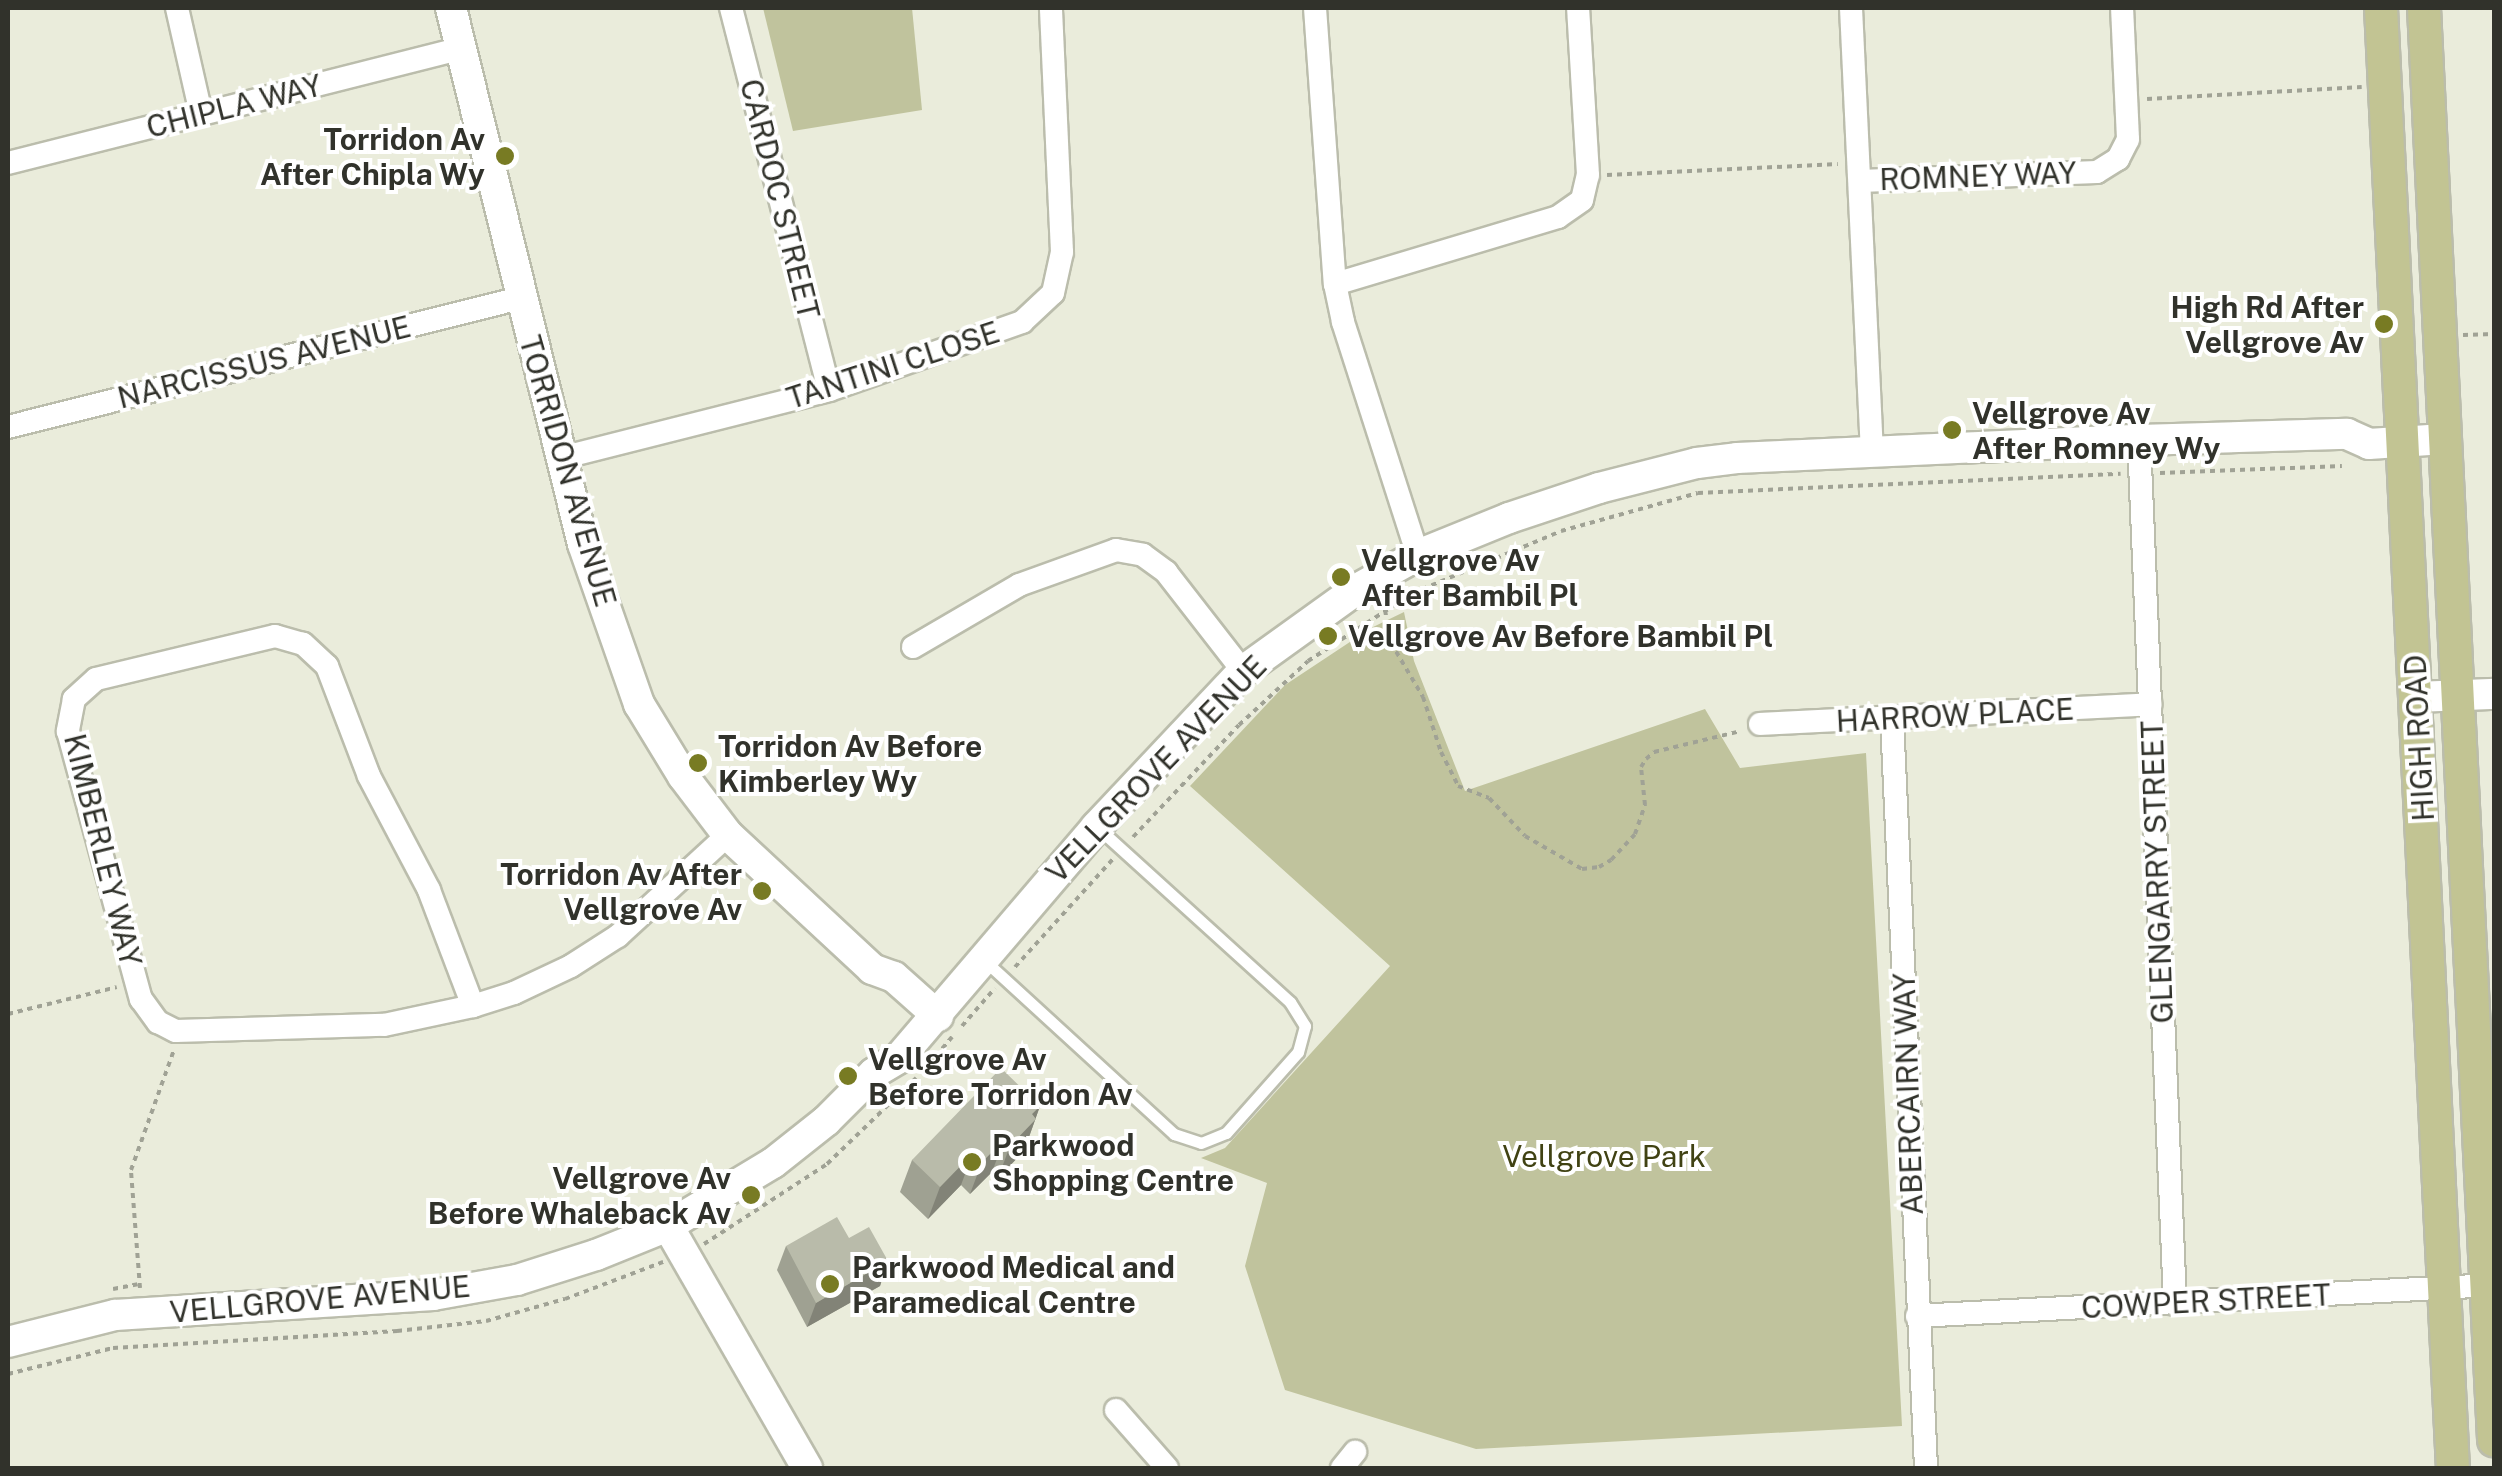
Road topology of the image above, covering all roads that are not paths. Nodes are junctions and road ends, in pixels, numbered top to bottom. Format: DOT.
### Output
graph roads {
  1 [pos="177,8"];
  2 [pos="451,8"];
  3 [pos="731,8"];
  4 [pos="1051,8"];
  5 [pos="1315,8"];
  6 [pos="1578,8"];
  7 [pos="1851,8"];
  8 [pos="2122,8"];
  9 [pos="2380,8"];
  10 [pos="2424,8"];
  11 [pos="461,48"];
  12 [pos="202,114"];
  13 [pos="8,163"];
  14 [pos="1859,172"];
  15 [pos="1335,284"];
  16 [pos="520,298"];
  17 [pos="829,390"];
  18 [pos="8,426"];
  19 [pos="2443,430"];
  20 [pos="2401,433"];
  21 [pos="2138,440"];
  22 [pos="1872,454"];
  23 [pos="561,458"];
  24 [pos="1418,554"];
  25 [pos="913,647"];
  26 [pos="1243,671"];
  27 [pos="2494,694"];
  28 [pos="2459,696"];
  29 [pos="2418,697"];
  30 [pos="2150,704"];
  31 [pos="1892,718"];
  32 [pos="1760,724"];
  33 [pos="1096,827"];
  34 [pos="728,835"];
  35 [pos="978,961"];
  36 [pos="473,1006"];
  37 [pos="925,1018"];
  38 [pos="668,1226"];
  39 [pos="2491,1285"];
  40 [pos="2444,1288"];
  41 [pos="2174,1304"];
  42 [pos="1917,1316"];
  43 [pos="8,1342"];
  44 [pos="1116,1410"];
  45 [pos="2494,1440"];
  46 [pos="807,1468"];
  47 [pos="1167,1468"];
  48 [pos="1926,1468"];
  49 [pos="2453,1468"];
  1 -- 12 [label="street"];
  2 -- 11 [label="street, TORRIDON AVENUE"];
  3 -- 17 [label="street, CARDOC STREET"];
  4 -- 17 [label="street, TANTINI CLOSE"];
  5 -- 15 [label="street"];
  6 -- 15 [label="street"];
  7 -- 14 [label="street, ROMNEY WAY"];
  8 -- 14 [label="street, ROMNEY WAY"];
  9 -- 20 [label="main road, HIGH ROAD"];
  10 -- 19 [label="main road, HIGH ROAD"];
  11 -- 12 [label="street, CHIPLA WAY"];
  11 -- 16 [label="street, TORRIDON AVENUE"];
  12 -- 13 [label="street, CHIPLA WAY"];
  14 -- 22 [label="street, ROMNEY WAY"];
  15 -- 24 [label="street"];
  16 -- 18 [label="street, NARCISSUS AVENUE"];
  16 -- 23 [label="street, TORRIDON AVENUE"];
  17 -- 23 [label="street, TANTINI CLOSE"];
  19 -- 20 [label="street, VELLGROVE AVENUE"];
  19 -- 28 [label="main road, HIGH ROAD"];
  20 -- 21 [label="street, VELLGROVE AVENUE"];
  20 -- 29 [label="main road, HIGH ROAD"];
  21 -- 22 [label="street, VELLGROVE AVENUE"];
  21 -- 30 [label="street, GLENGARRY STREET"];
  22 -- 24 [label="street, VELLGROVE AVENUE"];
  23 -- 34 [label="street, TORRIDON AVENUE"];
  24 -- 26 [label="street, VELLGROVE AVENUE"];
  25 -- 26 [label="street"];
  26 -- 33 [label="street, VELLGROVE AVENUE"];
  27 -- 28 [label="street"];
  28 -- 29 [label="street"];
  28 -- 39 [label="main road, HIGH ROAD"];
  29 -- 40 [label="main road, HIGH ROAD"];
  30 -- 31 [label="street, HARROW PLACE"];
  30 -- 41 [label="street, GLENGARRY STREET"];
  31 -- 32 [label="street, HARROW PLACE"];
  31 -- 42 [label="street, ABERCAIRN WAY"];
  33 -- 35 [label="street, VELLGROVE AVENUE"];
  33 -- 35 [label="lane"];
  34 -- 36 [label="street"];
  34 -- 37 [label="street, TORRIDON AVENUE"];
  35 -- 37 [label="street, VELLGROVE AVENUE"];
  36 -- 36 [label="street, KIMBERLEY WAY"];
  37 -- 38 [label="street, VELLGROVE AVENUE"];
  38 -- 43 [label="street, VELLGROVE AVENUE"];
  38 -- 46 [label="street"];
  39 -- 40 [label="street, COWPER STREET"];
  39 -- 45 [label="main road, HIGH ROAD"];
  40 -- 41 [label="street, COWPER STREET"];
  40 -- 49 [label="main road, HIGH ROAD"];
  41 -- 42 [label="street, COWPER STREET"];
  42 -- 48 [label="street, ABERCAIRN WAY"];
  44 -- 47 [label="street"];
}
